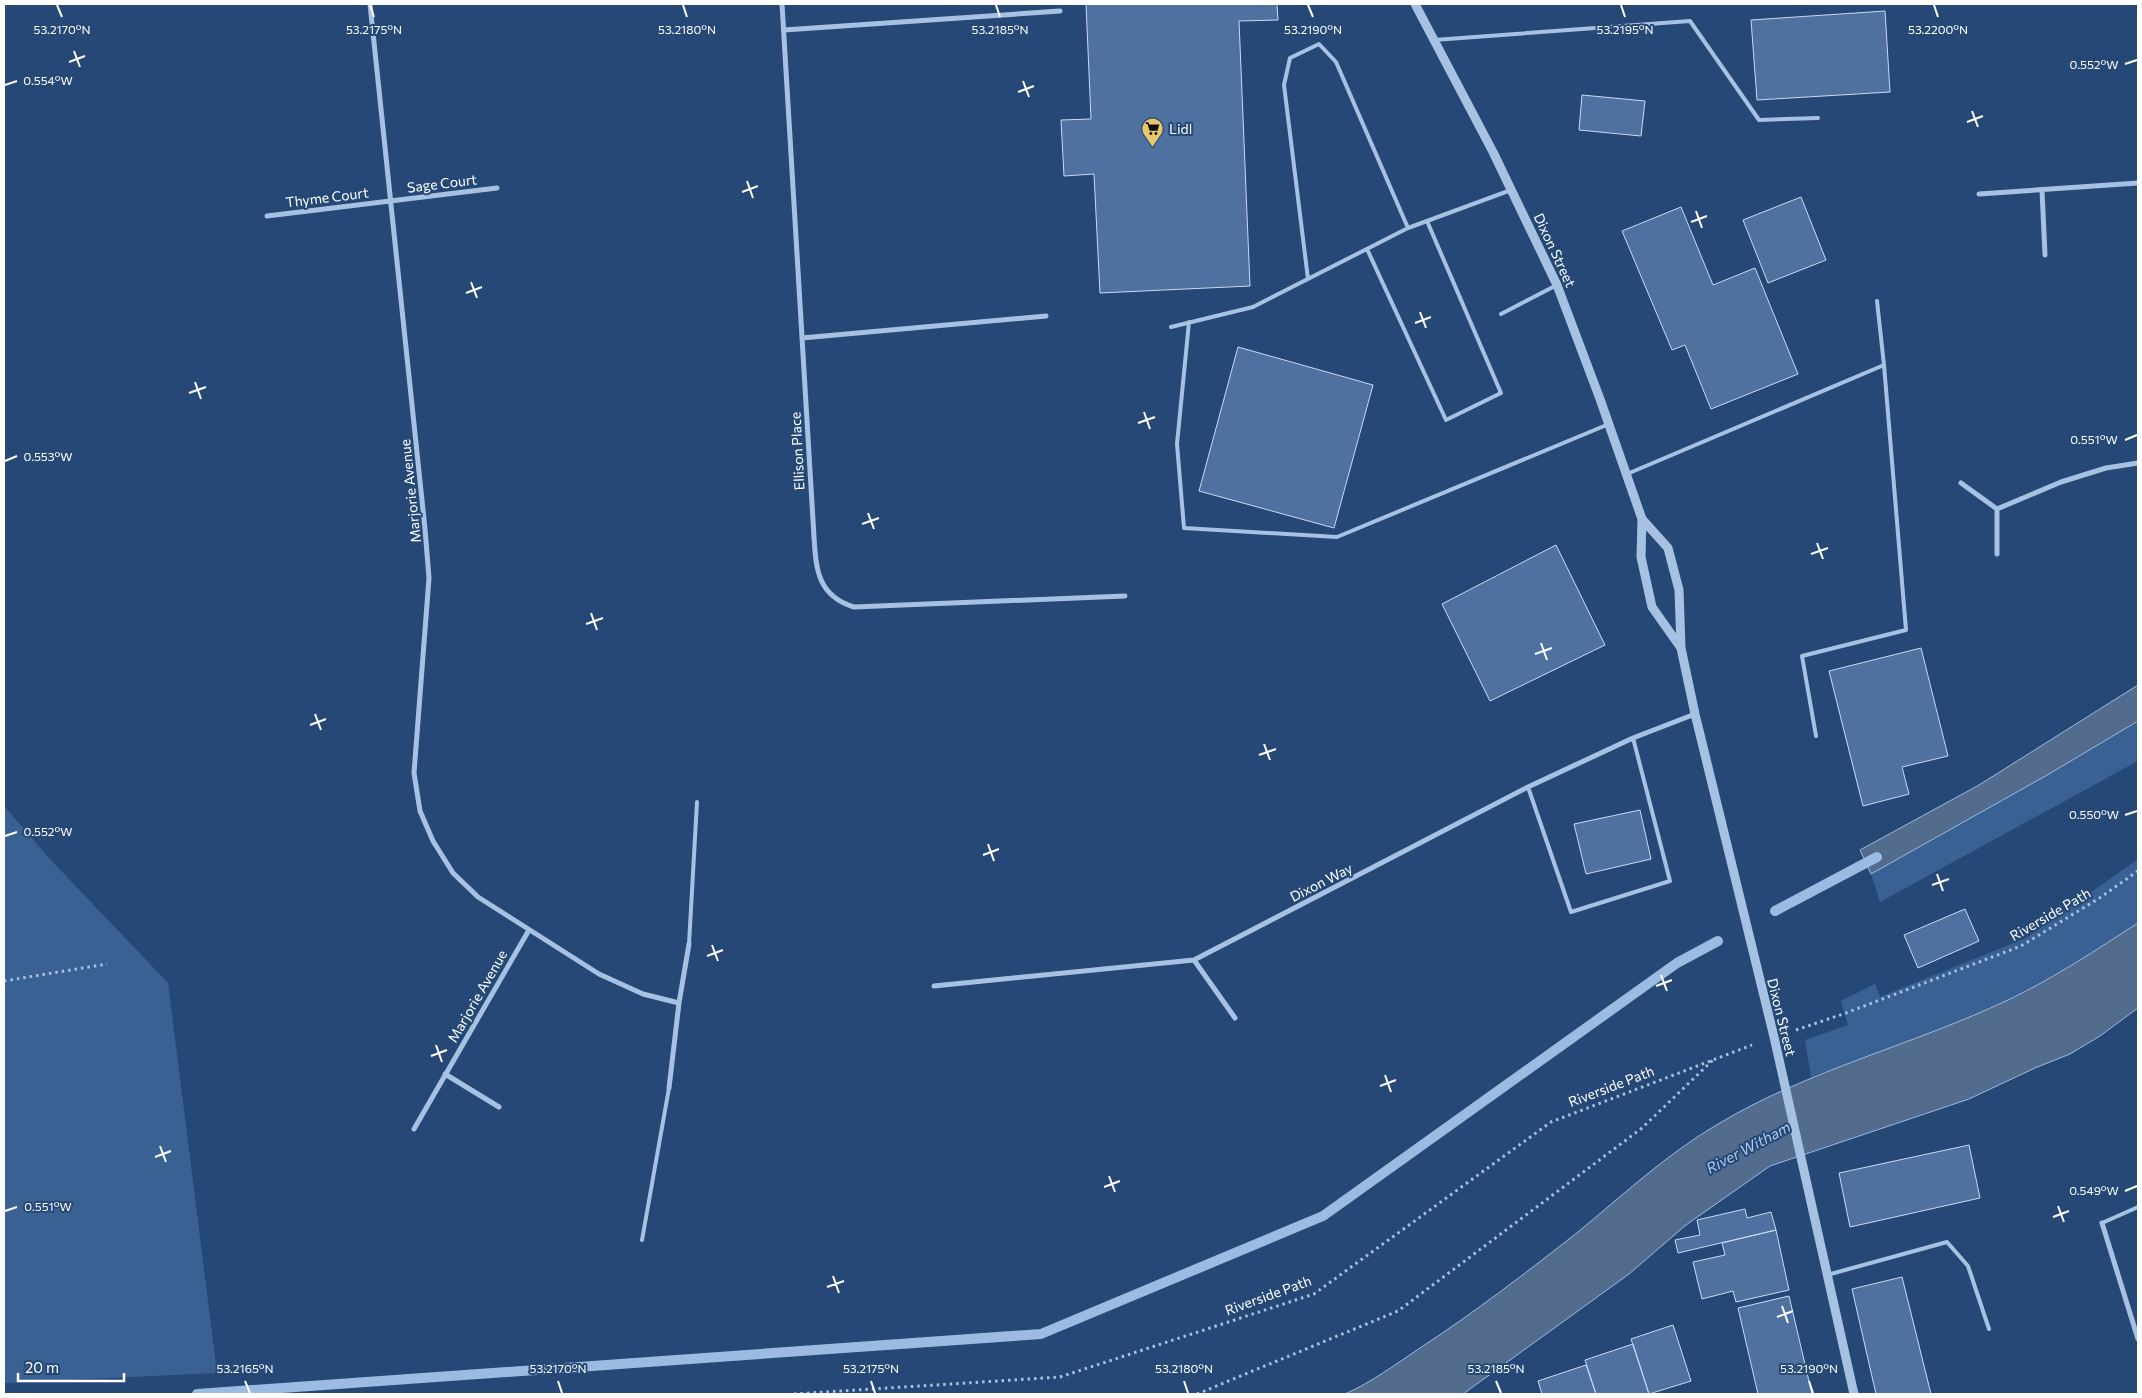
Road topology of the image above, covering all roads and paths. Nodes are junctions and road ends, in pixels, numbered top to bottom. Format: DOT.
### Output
graph roads {
  1 [pos="370,4"];
  2 [pos="782,4"];
  3 [pos="1415,4"];
  4 [pos="1060,11"];
  5 [pos="784,30"];
  6 [pos="1434,40"];
  7 [pos="1818,118"];
  8 [pos="2138,183"];
  9 [pos="497,188"];
  10 [pos="1511,190"];
  11 [pos="2042,190"];
  12 [pos="1980,194"];
  13 [pos="390,200"];
  14 [pos="267,216"];
  15 [pos="1427,222"];
  16 [pos="1408,228"];
  17 [pos="1367,250"];
  18 [pos="2045,255"];
  19 [pos="1308,279"];
  20 [pos="1557,285"];
  21 [pos="1877,301"];
  22 [pos="1501,314"];
  23 [pos="1046,316"];
  24 [pos="1189,322"];
  25 [pos="1171,327"];
  26 [pos="802,338"];
  27 [pos="1884,365"];
  28 [pos="1609,424"];
  29 [pos="2138,463"];
  30 [pos="1627,474"];
  31 [pos="1961,483"];
  32 [pos="1997,508"];
  33 [pos="1642,519"];
  34 [pos="1997,554"];
  35 [pos="1125,596"];
  36 [pos="1681,648"];
  37 [pos="1695,714"];
  38 [pos="1816,736"];
  39 [pos="1633,738"];
  40 [pos="1528,787"];
  41 [pos="697,802"];
  42 [pos="2138,871"];
  43 [pos="529,930"];
  44 [pos="689,944"];
  45 [pos="1194,960"];
  46 [pos="107,964"];
  47 [pos="4,981"];
  48 [pos="934,986"];
  49 [pos="679,1003"];
  50 [pos="1235,1018"];
  51 [pos="1798,1029"];
  52 [pos="1751,1045"];
  53 [pos="1717,1057"];
  54 [pos="445,1074"];
  55 [pos="669,1088"];
  56 [pos="499,1107"];
  57 [pos="414,1129"];
  58 [pos="2138,1207"];
  59 [pos="2102,1223"];
  60 [pos="642,1240"];
  61 [pos="1827,1275"];
  62 [pos="1989,1329"];
  63 [pos="2138,1339"];
  64 [pos="794,1394"];
  65 [pos="1197,1394"];
  66 [pos="1854,1394"];
  1 -- 13 [label="street, Marjorie Avenue"];
  2 -- 5 [label="street, Ellison Place"];
  3 -- 6 [label="street, Dixon Street"];
  4 -- 5 [label="street"];
  5 -- 26 [label="street, Ellison Place"];
  6 -- 7 [label="lane"];
  6 -- 10 [label="street, Dixon Street"];
  8 -- 11 [label="street"];
  9 -- 13 [label="street, Sage Court"];
  10 -- 15 [label="lane"];
  10 -- 20 [label="street, Dixon Street"];
  11 -- 12 [label="street"];
  11 -- 18 [label="street"];
  13 -- 14 [label="street, Thyme Court"];
  13 -- 43 [label="street, Marjorie Avenue"];
  15 -- 16 [label="lane"];
  15 -- 17 [label="lane"];
  16 -- 17 [label="lane"];
  16 -- 19 [label="lane"];
  17 -- 19 [label="lane"];
  19 -- 24 [label="lane"];
  20 -- 22 [label="lane"];
  20 -- 28 [label="street, Dixon Street"];
  21 -- 27 [label="lane"];
  23 -- 26 [label="street"];
  24 -- 25 [label="lane"];
  24 -- 28 [label="lane"];
  26 -- 35 [label="street, Ellison Place"];
  27 -- 30 [label="lane"];
  27 -- 38 [label="lane"];
  28 -- 30 [label="street, Dixon Street"];
  29 -- 32 [label="street"];
  30 -- 33 [label="street, Dixon Street"];
  31 -- 32 [label="street"];
  32 -- 34 [label="street"];
  33 -- 36 [label="street, Dixon Street"];
  33 -- 36 [label="street, Dixon Street"];
  36 -- 37 [label="street, Dixon Street"];
  37 -- 39 [label="street, Dixon Way"];
  37 -- 61 [label="street, Dixon Street"];
  39 -- 40 [label="street, Dixon Way"];
  39 -- 40 [label="lane"];
  40 -- 45 [label="street, Dixon Way"];
  41 -- 44 [label="lane"];
  42 -- 51 [label="path, Riverside Path"];
  43 -- 49 [label="street, Marjorie Avenue"];
  43 -- 54 [label="street, Marjorie Avenue"];
  44 -- 49 [label="street"];
  45 -- 48 [label="street, Dixon Way"];
  45 -- 50 [label="street"];
  46 -- 47 [label="path"];
  49 -- 55 [label="street"];
  52 -- 53 [label="path, Riverside Path"];
  53 -- 64 [label="path, Riverside Path"];
  53 -- 65 [label="path"];
  54 -- 56 [label="street"];
  54 -- 57 [label="street, Marjorie Avenue"];
  55 -- 60 [label="lane"];
  58 -- 59 [label="lane"];
  59 -- 63 [label="street"];
  61 -- 62 [label="lane"];
  61 -- 66 [label="street, Dixon Street"];
}
